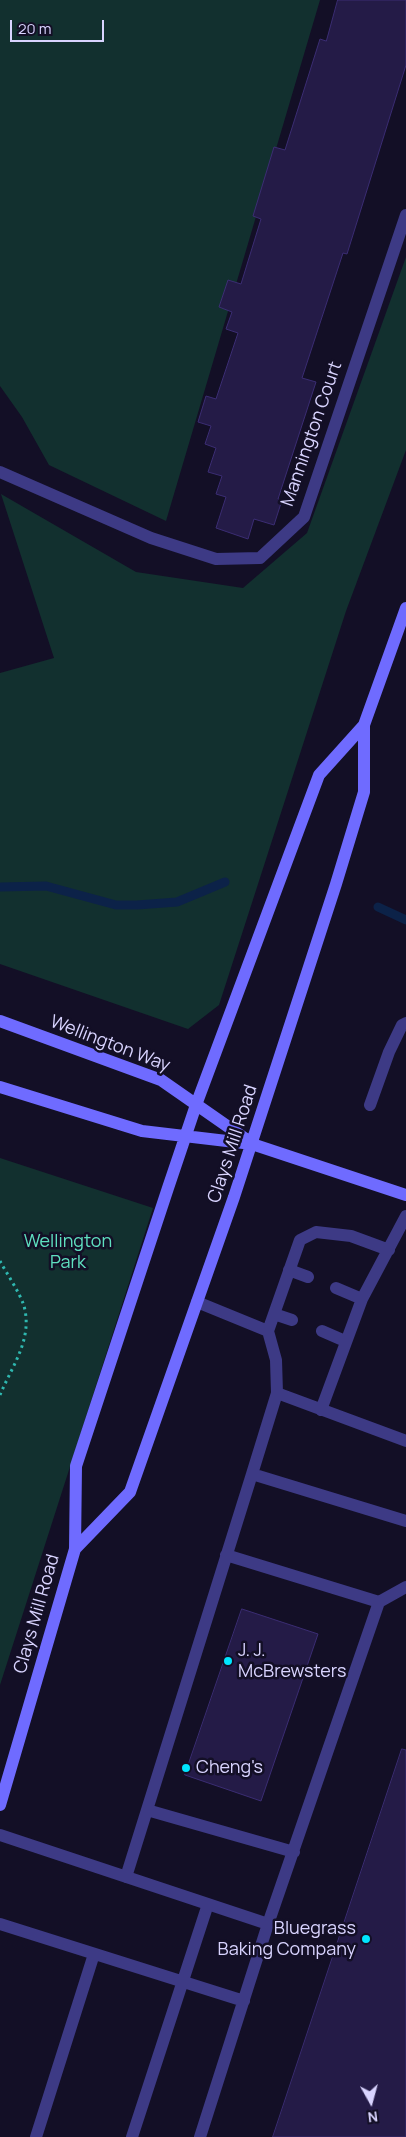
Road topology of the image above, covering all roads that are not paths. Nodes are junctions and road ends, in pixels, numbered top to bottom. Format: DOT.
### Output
graph roads {
  1 [pos="406,215"];
  2 [pos="0,472"];
  3 [pos="406,608"];
  4 [pos="364,725"];
  5 [pos="0,1021"];
  6 [pos="406,1023"];
  7 [pos="0,1087"];
  8 [pos="196,1105"];
  9 [pos="370,1105"];
  10 [pos="185,1136"];
  11 [pos="252,1144"];
  12 [pos="406,1195"];
  13 [pos="406,1216"];
  14 [pos="389,1250"];
  15 [pos="289,1270"];
  16 [pos="308,1277"];
  17 [pos="336,1288"];
  18 [pos="362,1299"];
  19 [pos="197,1302"];
  20 [pos="274,1314"];
  21 [pos="292,1320"];
  22 [pos="268,1331"];
  23 [pos="322,1331"];
  24 [pos="345,1341"];
  25 [pos="277,1393"];
  26 [pos="321,1410"];
  27 [pos="406,1441"];
  28 [pos="252,1474"];
  29 [pos="406,1521"];
  30 [pos="74,1550"];
  31 [pos="226,1555"];
  32 [pos="406,1587"];
  33 [pos="379,1602"];
  34 [pos="0,1804"];
  35 [pos="147,1810"];
  36 [pos="0,1835"];
  37 [pos="294,1852"];
  38 [pos="126,1877"];
  39 [pos="208,1904"];
  40 [pos="0,1924"];
  41 [pos="268,1924"];
  42 [pos="94,1954"];
  43 [pos="183,1982"];
  44 [pos="244,2001"];
  45 [pos="36,2137"];
  46 [pos="132,2137"];
  47 [pos="200,2137"];
  1 -- 2 [label="lane, Mannington Court"];
  3 -- 4 [label="main road, Clays Mill Road"];
  4 -- 8 [label="main road, Clays Mill Road"];
  4 -- 11 [label="main road, Clays Mill Road"];
  5 -- 8 [label="main road, Wellington Way"];
  6 -- 9 [label="lane"];
  7 -- 10 [label="main road, Wellington Way"];
  8 -- 10 [label="main road, Clays Mill Road"];
  8 -- 11 [label="main road, Wellington Way"];
  10 -- 11 [label="main road, Wellington Way"];
  10 -- 30 [label="main road, Clays Mill Road"];
  11 -- 12 [label="main road, Wellington Way"];
  11 -- 19 [label="main road, Clays Mill Road"];
  13 -- 14 [label="lane"];
  14 -- 15 [label="lane"];
  14 -- 18 [label="lane"];
  15 -- 16 [label="lane"];
  15 -- 20 [label="lane"];
  17 -- 18 [label="lane"];
  18 -- 24 [label="lane"];
  19 -- 22 [label="lane"];
  19 -- 30 [label="main road, Clays Mill Road"];
  20 -- 21 [label="lane"];
  20 -- 22 [label="lane"];
  22 -- 25 [label="lane"];
  23 -- 24 [label="lane"];
  24 -- 26 [label="lane"];
  25 -- 26 [label="lane"];
  25 -- 28 [label="lane"];
  26 -- 27 [label="lane"];
  28 -- 29 [label="lane"];
  28 -- 31 [label="lane"];
  30 -- 34 [label="main road, Clays Mill Road"];
  31 -- 33 [label="lane"];
  31 -- 35 [label="lane"];
  32 -- 33 [label="lane"];
  33 -- 37 [label="lane"];
  35 -- 37 [label="lane"];
  35 -- 38 [label="lane"];
  36 -- 38 [label="lane"];
  37 -- 41 [label="lane"];
  38 -- 39 [label="lane"];
  39 -- 41 [label="lane"];
  39 -- 43 [label="lane"];
  40 -- 42 [label="lane"];
  41 -- 44 [label="lane"];
  42 -- 43 [label="lane"];
  42 -- 45 [label="lane"];
  43 -- 44 [label="lane"];
  43 -- 46 [label="lane"];
  44 -- 47 [label="lane"];
}
